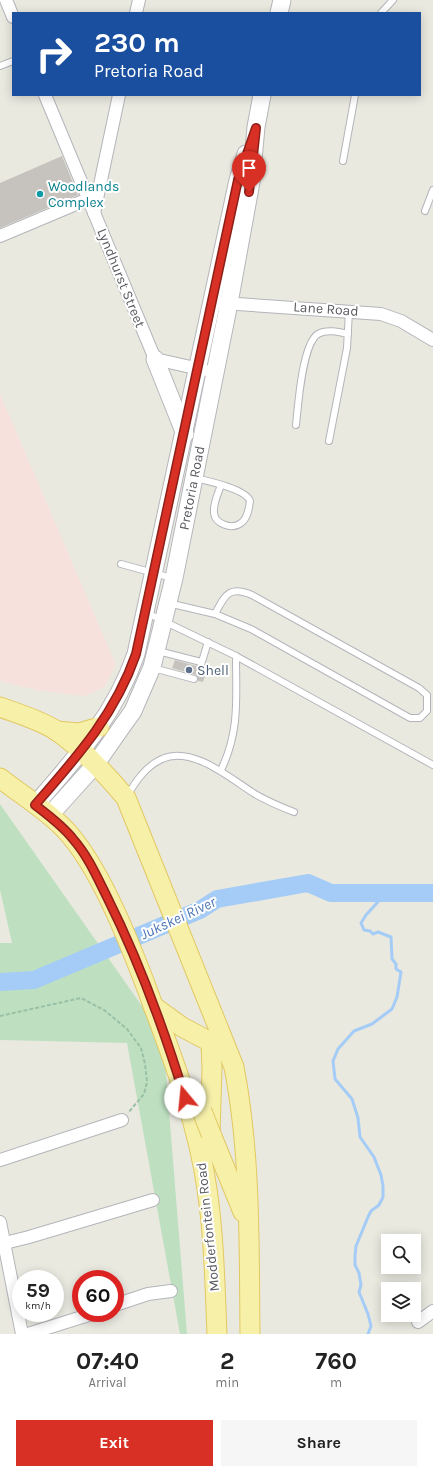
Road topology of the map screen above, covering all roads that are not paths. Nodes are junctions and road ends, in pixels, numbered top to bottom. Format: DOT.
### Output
graph roads {
  1 [pos="6,0"];
  2 [pos="139,0"];
  3 [pos="282,0"];
  4 [pos="393,0"];
  5 [pos="136,12"];
  6 [pos="280,12"];
  7 [pos="382,12"];
  8 [pos="12,15"];
  9 [pos="12,60"];
  10 [pos="0,66"];
  11 [pos="45,96"];
  12 [pos="119,96"];
  13 [pos="262,96"];
  14 [pos="355,96"];
  15 [pos="343,161"];
  16 [pos="433,190"];
  17 [pos="88,199"];
  18 [pos="425,212"];
  19 [pos="94,213"];
  20 [pos="0,236"];
  21 [pos="221,303"];
  22 [pos="349,311"];
  23 [pos="348,334"];
  24 [pos="433,340"];
  25 [pos="155,359"];
  26 [pos="198,369"];
  27 [pos="215,373"];
  28 [pos="296,425"];
  29 [pos="185,434"];
  30 [pos="329,441"];
  31 [pos="176,474"];
  32 [pos="194,477"];
  33 [pos="221,485"];
  34 [pos="121,564"];
  35 [pos="155,573"];
  36 [pos="174,578"];
  37 [pos="168,603"];
  38 [pos="146,613"];
  39 [pos="215,614"];
  40 [pos="164,620"];
  41 [pos="208,642"];
  42 [pos="156,651"];
  43 [pos="236,656"];
  44 [pos="152,667"];
  45 [pos="194,679"];
  46 [pos="0,707"];
  47 [pos="99,727"];
  48 [pos="56,731"];
  49 [pos="81,752"];
  50 [pos="95,765"];
  51 [pos="433,765"];
  52 [pos="220,770"];
  53 [pos="0,778"];
  54 [pos="126,798"];
  55 [pos="42,810"];
  56 [pos="294,812"];
  57 [pos="154,1006"];
  58 [pos="219,1046"];
  59 [pos="174,1060"];
  60 [pos="122,1120"];
  61 [pos="0,1160"];
  62 [pos="207,1188"];
  63 [pos="153,1200"];
  64 [pos="0,1222"];
  65 [pos="249,1228"];
  66 [pos="5,1243"];
  67 [pos="171,1291"];
  68 [pos="124,1302"];
  69 [pos="433,1311"];
  70 [pos="72,1320"];
  71 [pos="421,1320"];
  72 [pos="22,1334"];
  73 [pos="28,1334"];
  74 [pos="217,1334"];
  75 [pos="250,1334"];
  1 -- 8 [label="street"];
  2 -- 5 [label="street"];
  3 -- 6 [label="main road"];
  4 -- 7 [label="lane"];
  9 -- 10 [label="lane"];
  11 -- 17 [label="street, Lyndhurst Street"];
  12 -- 19 [label="street"];
  13 -- 21 [label="main road, Pretoria Road"];
  14 -- 15 [label="lane"];
  16 -- 18 [label="lane"];
  17 -- 19 [label="street, Lyndhurst Street"];
  17 -- 20 [label="street"];
  19 -- 25 [label="street, Lyndhurst Street"];
  21 -- 22 [label="street, Lane Road"];
  21 -- 26 [label="main road, Pretoria Road"];
  21 -- 27 [label="main road, Pretoria Road"];
  22 -- 23 [label="lane"];
  22 -- 24 [label="street, Lane Road"];
  23 -- 28 [label="lane"];
  23 -- 30 [label="lane"];
  25 -- 26 [label="street"];
  25 -- 29 [label="main road"];
  26 -- 27 [label="street"];
  26 -- 29 [label="main road, Pretoria Road"];
  27 -- 32 [label="main road, Pretoria Road"];
  29 -- 31 [label="main road, Pretoria Road"];
  31 -- 32 [label="main road"];
  31 -- 35 [label="main road, Pretoria Road"];
  32 -- 33 [label="lane"];
  32 -- 36 [label="main road, Pretoria Road"];
  33 -- 33 [label="lane"];
  34 -- 35 [label="lane"];
  35 -- 36 [label="lane"];
  35 -- 38 [label="main road, Pretoria Road"];
  36 -- 37 [label="main road, Pretoria Road"];
  37 -- 39 [label="lane"];
  37 -- 40 [label="main road, Pretoria Road"];
  38 -- 40 [label="lane"];
  38 -- 47 [label="main road, Pretoria Road"];
  39 -- 39 [label="lane"];
  40 -- 41 [label="lane"];
  40 -- 42 [label="main road, Pretoria Road"];
  41 -- 42 [label="lane"];
  41 -- 43 [label="lane"];
  42 -- 44 [label="main road, Pretoria Road"];
  43 -- 51 [label="lane"];
  43 -- 52 [label="lane"];
  44 -- 45 [label="lane"];
  44 -- 50 [label="main road, Pretoria Road"];
  46 -- 48 [label="main road"];
  47 -- 48 [label="main road"];
  47 -- 49 [label="main road, Pretoria Road"];
  48 -- 49 [label="main road"];
  49 -- 50 [label="main road"];
  49 -- 55 [label="main road, Pretoria Road"];
  50 -- 54 [label="main road"];
  50 -- 55 [label="main road, Pretoria Road"];
  52 -- 54 [label="lane"];
  52 -- 56 [label="lane"];
  53 -- 55 [label="main road, Modderfontein Road"];
  54 -- 58 [label="main road"];
  55 -- 57 [label="main road, Modderfontein Road"];
  57 -- 58 [label="main road"];
  57 -- 59 [label="main road, Modderfontein Road"];
  58 -- 62 [label="main road"];
  58 -- 65 [label="main road"];
  59 -- 62 [label="main road, Modderfontein Road"];
  59 -- 65 [label="main road, bridge"];
  60 -- 61 [label="street"];
  62 -- 74 [label="main road, Modderfontein Road"];
  63 -- 66 [label="street"];
  64 -- 66 [label="street"];
  65 -- 75 [label="main road"];
  66 -- 72 [label="street"];
  67 -- 68 [label="street"];
  69 -- 71 [label="street"];
  70 -- 73 [label="street"];
}
